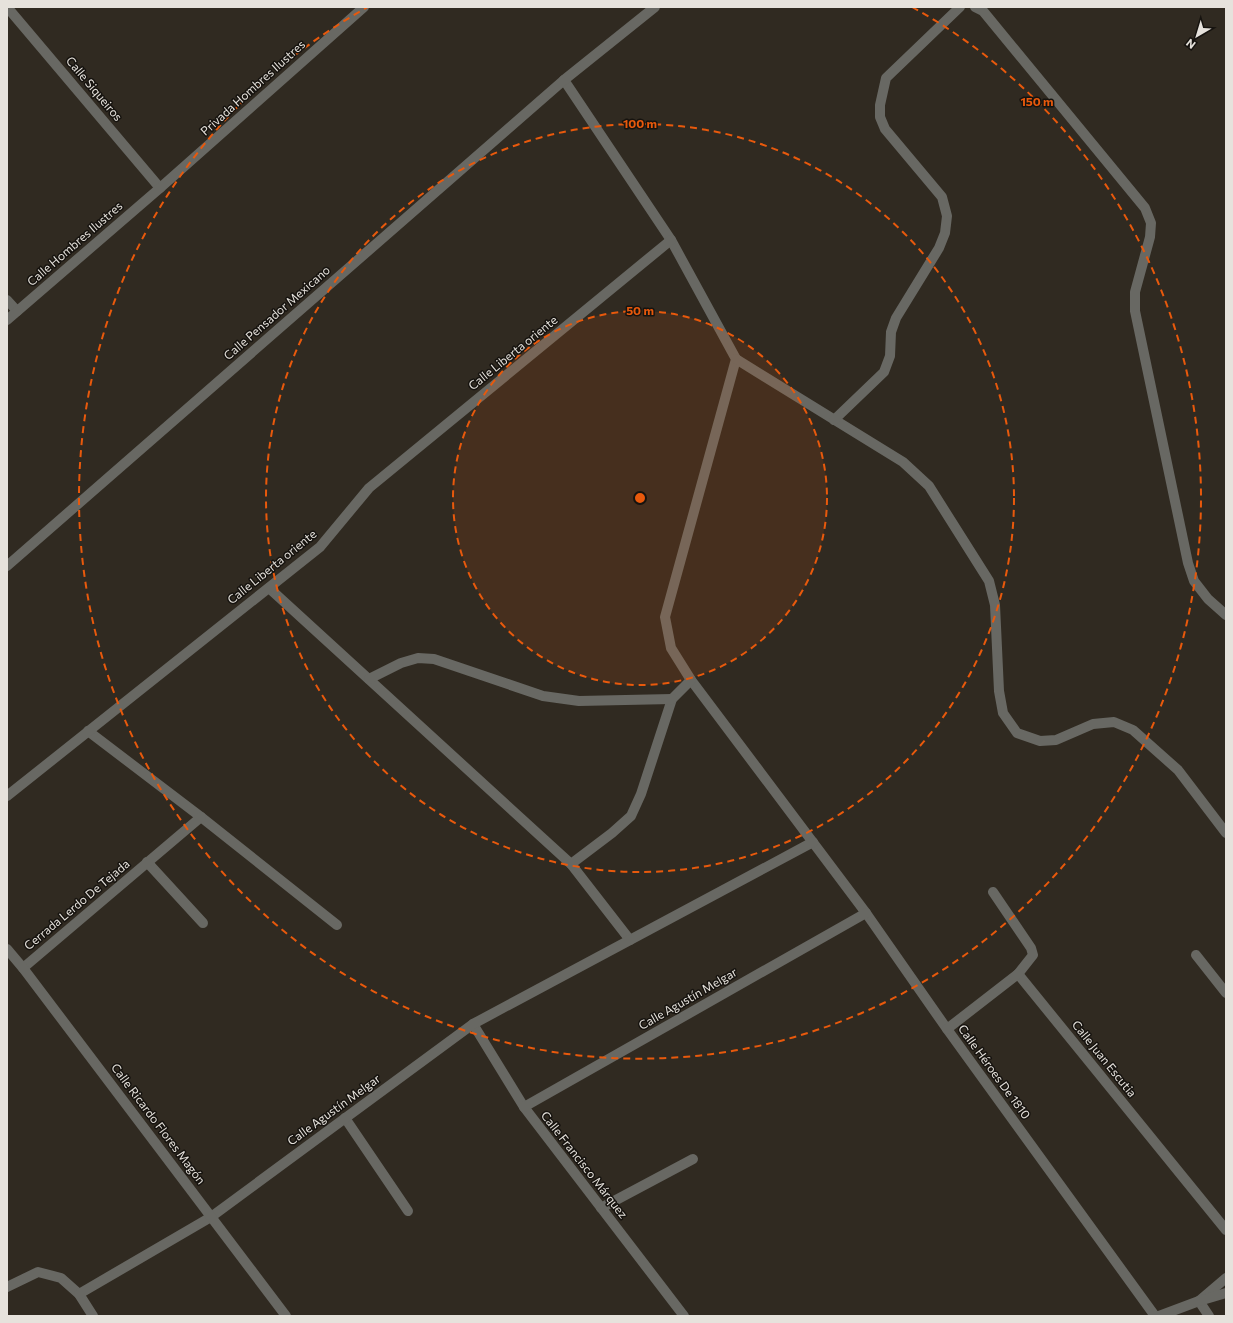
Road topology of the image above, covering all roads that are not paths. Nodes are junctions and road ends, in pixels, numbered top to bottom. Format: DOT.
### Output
graph roads {
  1 [pos="7,7"];
  2 [pos="364,7"];
  3 [pos="655,7"];
  4 [pos="960,7"];
  5 [pos="975,7"];
  6 [pos="564,80"];
  7 [pos="160,188"];
  8 [pos="671,240"];
  9 [pos="7,300"];
  10 [pos="17,311"];
  11 [pos="7,320"];
  12 [pos="736,359"];
  13 [pos="834,420"];
  14 [pos="7,566"];
  15 [pos="268,588"];
  16 [pos="1226,615"];
  17 [pos="369,679"];
  18 [pos="691,680"];
  19 [pos="672,699"];
  20 [pos="88,731"];
  21 [pos="7,796"];
  22 [pos="201,817"];
  23 [pos="1226,833"];
  24 [pos="813,842"];
  25 [pos="147,862"];
  26 [pos="571,864"];
  27 [pos="993,892"];
  28 [pos="866,914"];
  29 [pos="203,923"];
  30 [pos="337,925"];
  31 [pos="630,940"];
  32 [pos="7,949"];
  33 [pos="1196,955"];
  34 [pos="23,968"];
  35 [pos="1018,974"];
  36 [pos="1226,992"];
  37 [pos="473,1024"];
  38 [pos="947,1029"];
  39 [pos="524,1107"];
  40 [pos="345,1118"];
  41 [pos="693,1159"];
  42 [pos="601,1208"];
  43 [pos="408,1211"];
  44 [pos="211,1217"];
  45 [pos="1226,1230"];
  46 [pos="1226,1278"];
  47 [pos="7,1287"];
  48 [pos="1226,1293"];
  49 [pos="79,1294"];
  50 [pos="1199,1301"];
  51 [pos="93,1316"];
  52 [pos="286,1316"];
  53 [pos="684,1316"];
  54 [pos="1155,1316"];
  55 [pos="1159,1316"];
  56 [pos="1209,1316"];
  1 -- 7 [label="street, Calle Siqueiros"];
  2 -- 7 [label="street, Privada Hombres Ilustres"];
  3 -- 6 [label="street, Calle Pensador Mexicano"];
  4 -- 13 [label="street"];
  5 -- 16 [label="street"];
  6 -- 8 [label="street"];
  6 -- 14 [label="street, Calle Pensador Mexicano"];
  7 -- 10 [label="street, Calle Hombres Ilustres"];
  8 -- 12 [label="street"];
  8 -- 15 [label="street, Calle Liberta oriente"];
  9 -- 10 [label="street"];
  10 -- 11 [label="street, Calle Hombres Ilustres"];
  12 -- 13 [label="street"];
  12 -- 18 [label="street, Calle Héroes De 1810"];
  13 -- 23 [label="street"];
  15 -- 17 [label="street"];
  15 -- 20 [label="street, Calle Liberta oriente"];
  17 -- 19 [label="street"];
  17 -- 26 [label="street"];
  18 -- 19 [label="street"];
  18 -- 24 [label="street, Calle Héroes De 1810"];
  19 -- 26 [label="street"];
  20 -- 21 [label="street, Calle Liberta oriente"];
  20 -- 22 [label="street"];
  22 -- 25 [label="street, Cerrada Lerdo De Tejada"];
  22 -- 30 [label="street"];
  24 -- 28 [label="street, Calle Héroes De 1810"];
  24 -- 31 [label="street, Calle Agustín Melgar"];
  25 -- 29 [label="street, Cerrada Lerdo De Tejada"];
  25 -- 34 [label="street, Cerrada Lerdo De Tejada"];
  26 -- 31 [label="street"];
  27 -- 35 [label="street"];
  28 -- 38 [label="street, Calle Héroes De 1810"];
  28 -- 39 [label="street, Calle Agustín Melgar"];
  31 -- 37 [label="street, Calle Agustín Melgar"];
  32 -- 34 [label="street, Calle Ricardo Flores Magón"];
  33 -- 36 [label="street"];
  34 -- 44 [label="street, Calle Ricardo Flores Magón"];
  35 -- 38 [label="street"];
  35 -- 45 [label="street, Calle Juan Escutia"];
  37 -- 39 [label="street, Calle Francisco Márquez"];
  37 -- 40 [label="street, Calle Agustín Melgar"];
  38 -- 54 [label="street, Calle Héroes De 1810"];
  39 -- 42 [label="street, Calle Francisco Márquez"];
  40 -- 43 [label="street"];
  40 -- 44 [label="street, Calle Agustín Melgar"];
  41 -- 42 [label="street"];
  42 -- 53 [label="street, Calle Francisco Márquez"];
  44 -- 49 [label="street, Calle Agustín Melgar"];
  44 -- 52 [label="street, Calle Ricardo Flores Magón"];
  46 -- 50 [label="street"];
  47 -- 49 [label="street"];
  48 -- 50 [label="street"];
  49 -- 51 [label="street"];
  50 -- 55 [label="street"];
  50 -- 56 [label="street"];
}
